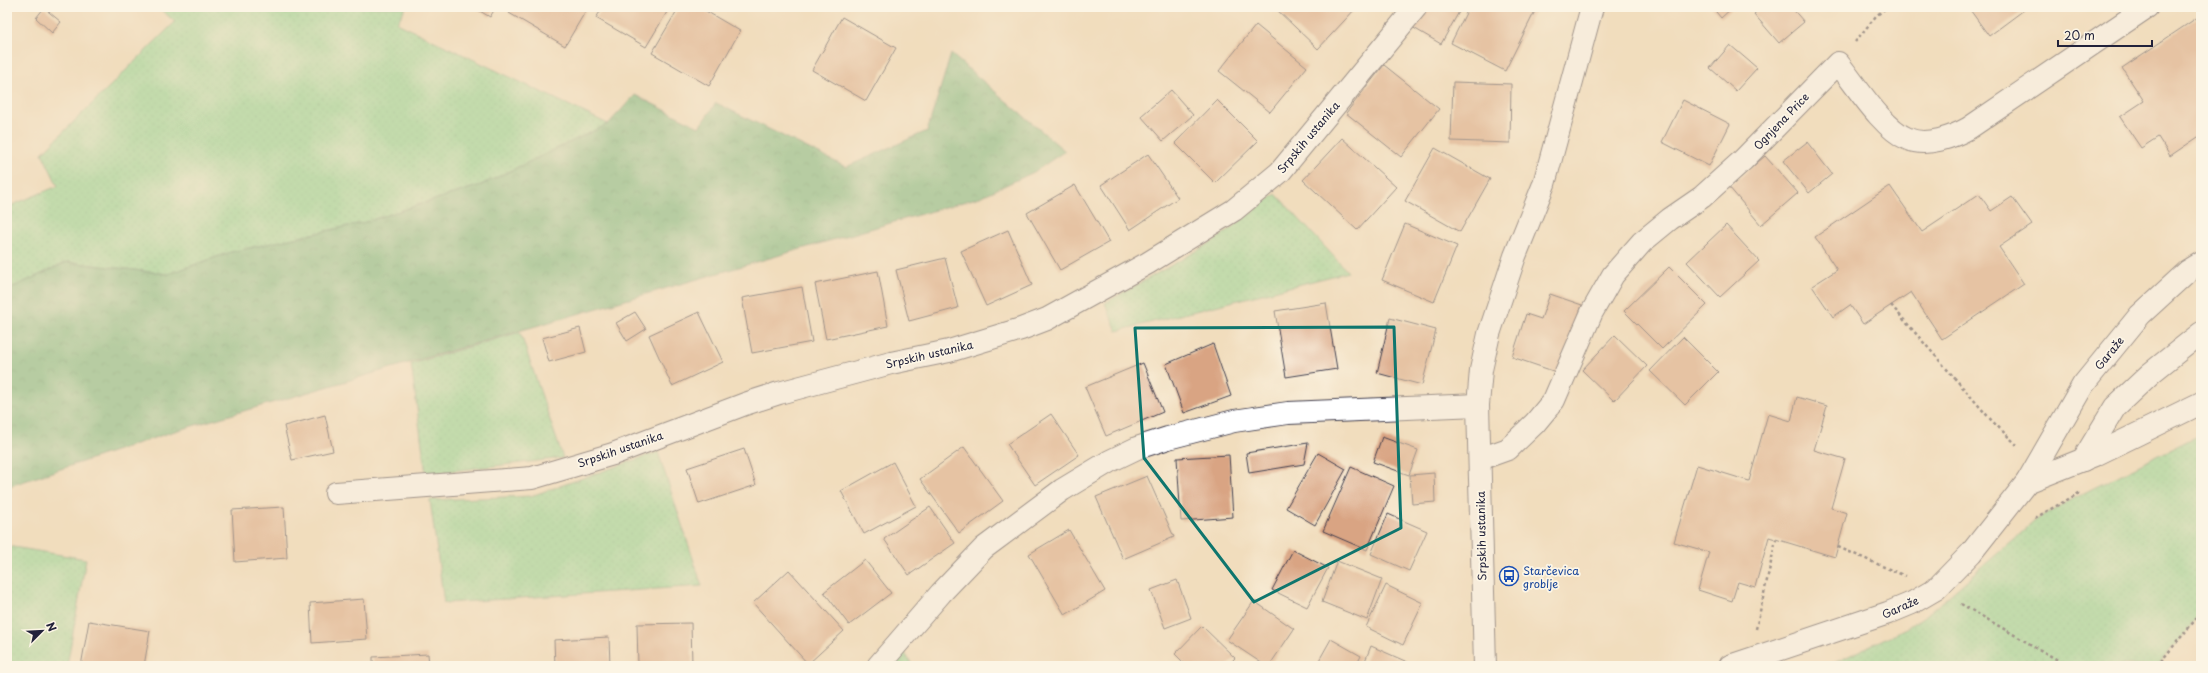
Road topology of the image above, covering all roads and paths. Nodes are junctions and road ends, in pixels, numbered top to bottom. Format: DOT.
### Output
graph roads {
  1 [pos="1416,7"];
  2 [pos="1592,7"];
  3 [pos="1887,7"];
  4 [pos="2147,7"];
  5 [pos="1838,63"];
  6 [pos="2201,263"];
  7 [pos="1891,305"];
  8 [pos="2201,333"];
  9 [pos="2201,403"];
  10 [pos="1478,405"];
  11 [pos="1480,459"];
  12 [pos="2082,460"];
  13 [pos="2038,464"];
  14 [pos="2027,482"];
  15 [pos="336,493"];
  16 [pos="1776,540"];
  17 [pos="1838,547"];
  18 [pos="1936,589"];
  19 [pos="2201,613"];
  20 [pos="1740,663"];
  21 [pos="878,666"];
  22 [pos="1485,666"];
  23 [pos="2068,666"];
  24 [pos="2158,666"];
  1 -- 15 [label="street, Srpskih ustanika"];
  2 -- 10 [label="street, Srpskih ustanika"];
  3 -- 5 [label="path"];
  4 -- 5 [label="street"];
  5 -- 11 [label="street, Ognjena Price"];
  6 -- 13 [label="street, Garaže"];
  7 -- 13 [label="path"];
  8 -- 12 [label="street"];
  9 -- 12 [label="street, Garaže"];
  10 -- 11 [label="street, Srpskih ustanika"];
  10 -- 21 [label="street"];
  11 -- 22 [label="street, Srpskih ustanika"];
  12 -- 14 [label="street, Garaže"];
  13 -- 14 [label="street, Garaže"];
  14 -- 18 [label="street, Garaže"];
  16 -- 20 [label="path"];
  17 -- 18 [label="path"];
  18 -- 20 [label="street, Garaže"];
  18 -- 23 [label="path"];
  19 -- 24 [label="path"];
}
